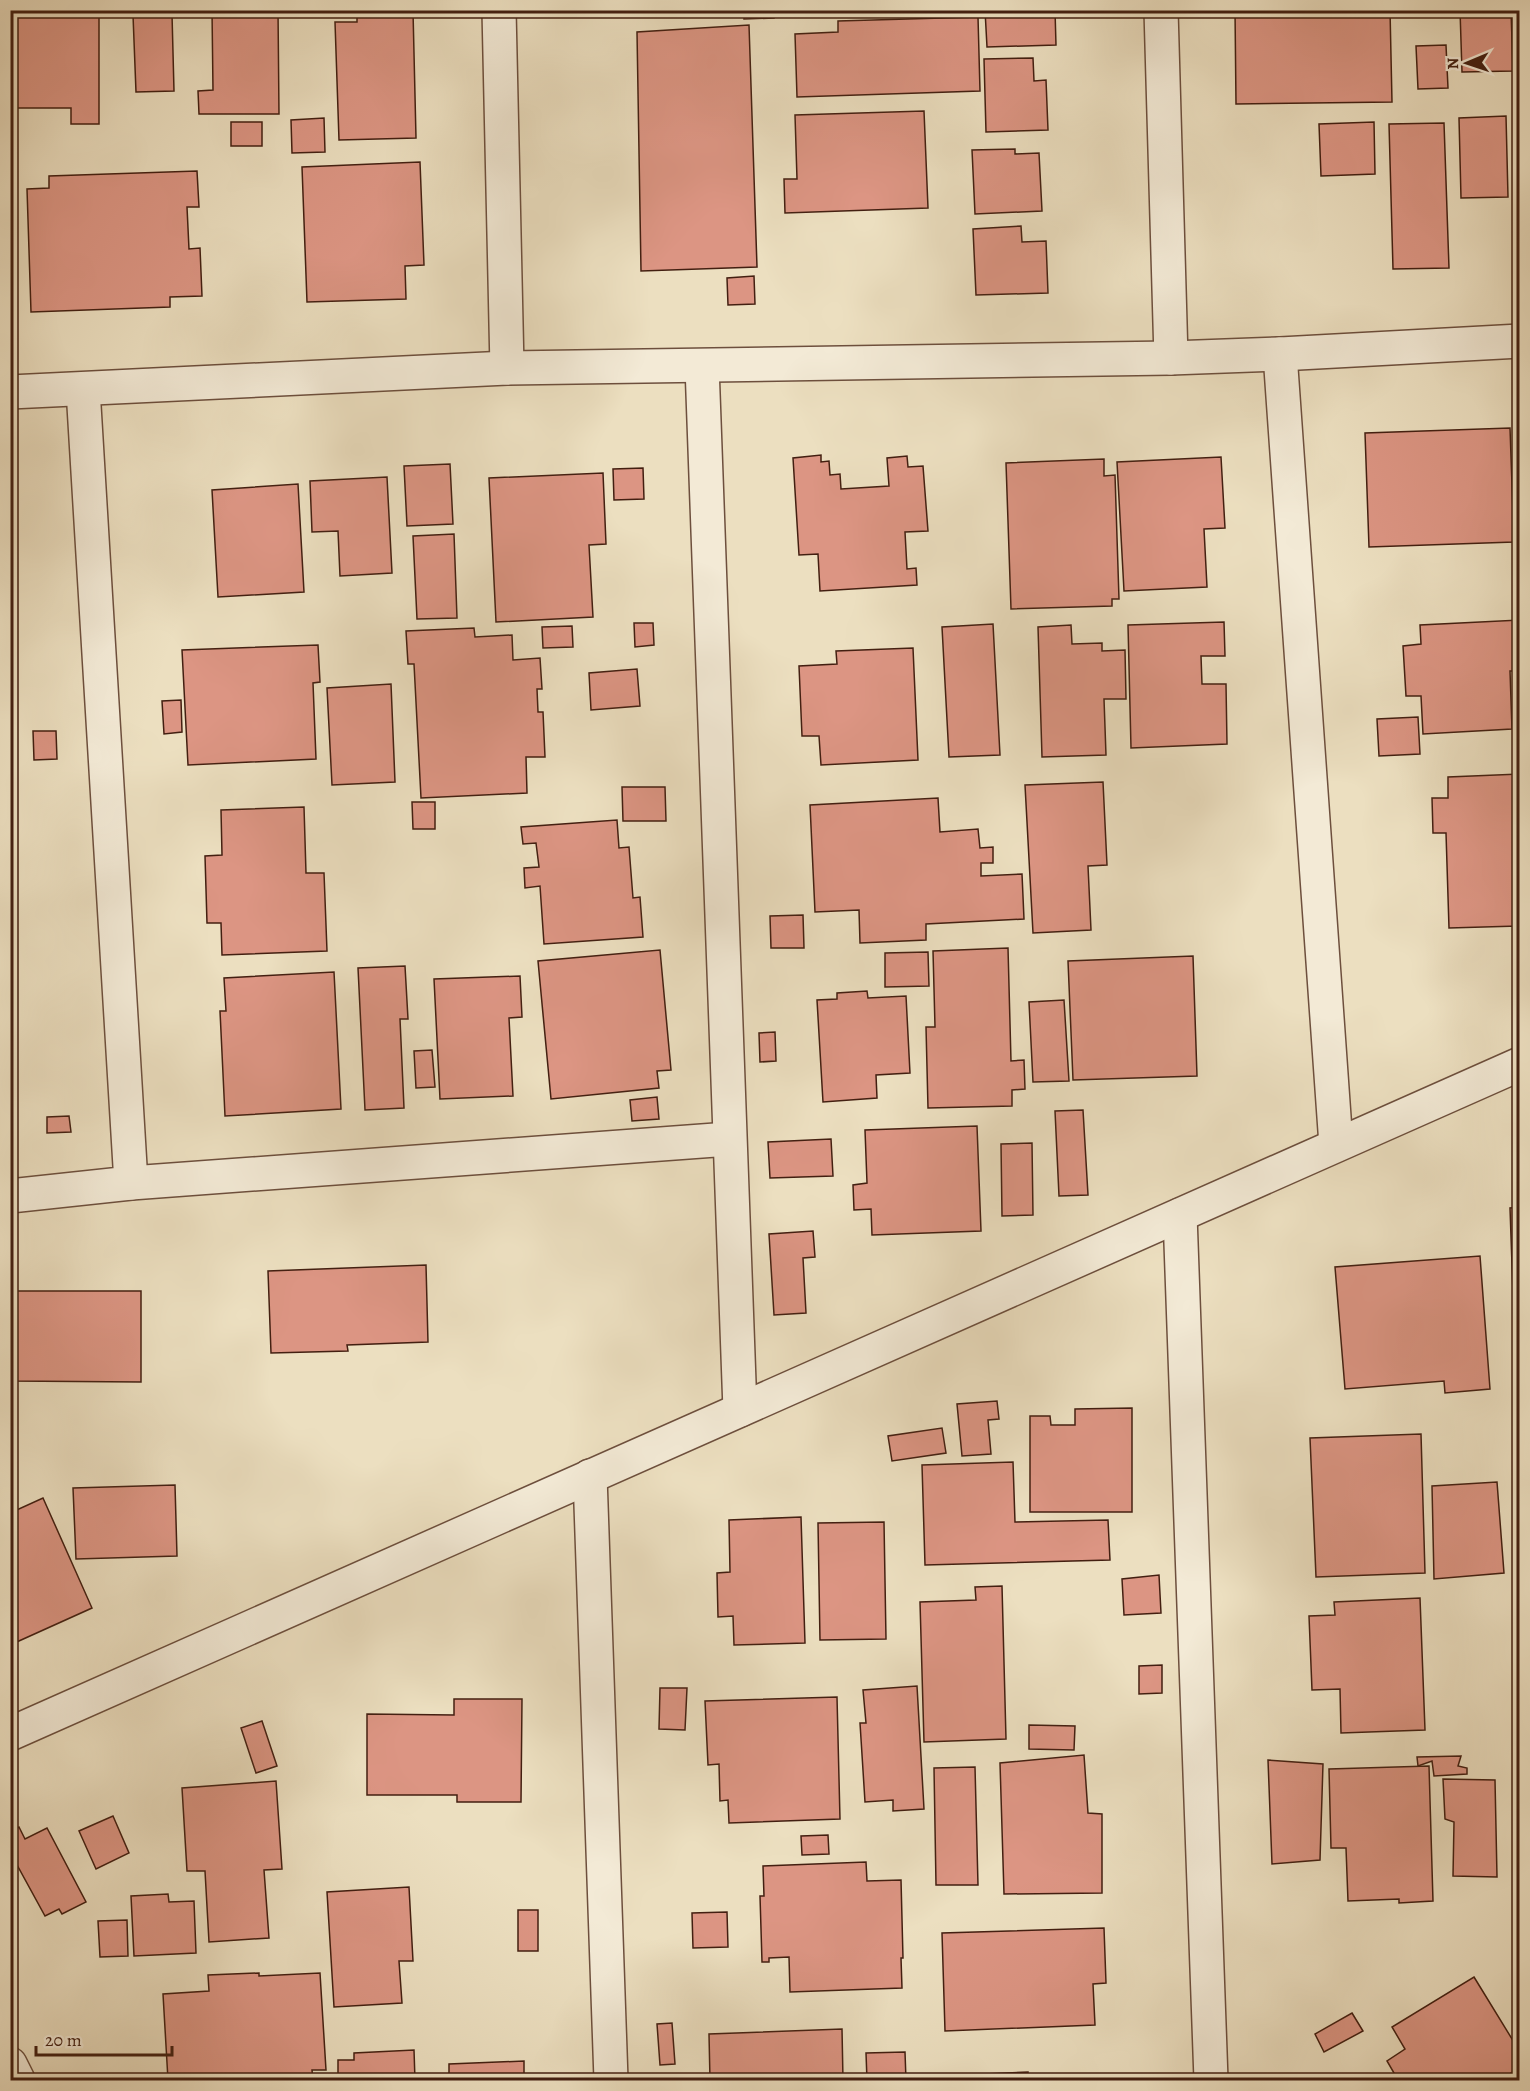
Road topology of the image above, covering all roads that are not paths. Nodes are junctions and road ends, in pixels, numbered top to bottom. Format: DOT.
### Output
graph roads {
  1 [pos="499,10"];
  2 [pos="1161,10"];
  3 [pos="1520,341"];
  4 [pos="1280,354"];
  5 [pos="1171,358"];
  6 [pos="702,366"];
  7 [pos="507,368"];
  8 [pos="83,389"];
  9 [pos="10,392"];
  10 [pos="1520,1064"];
  11 [pos="729,1139"];
  12 [pos="1336,1145"];
  13 [pos="131,1183"];
  14 [pos="10,1196"];
  15 [pos="1180,1215"];
  16 [pos="740,1410"];
  17 [pos="590,1476"];
  18 [pos="10,1734"];
  19 [pos="10,2064"];
  20 [pos="18,2080"];
  21 [pos="610,2080"];
  22 [pos="1211,2080"];
  1 -- 7 [label="street"];
  2 -- 5 [label="street"];
  3 -- 4 [label="street"];
  4 -- 5 [label="street"];
  4 -- 12 [label="street"];
  5 -- 6 [label="street"];
  6 -- 7 [label="street"];
  6 -- 11 [label="street"];
  7 -- 8 [label="street"];
  8 -- 9 [label="street"];
  8 -- 13 [label="street"];
  10 -- 12 [label="street"];
  11 -- 13 [label="street"];
  11 -- 16 [label="street"];
  12 -- 15 [label="street"];
  13 -- 14 [label="street"];
  15 -- 16 [label="street"];
  15 -- 22 [label="street"];
  16 -- 17 [label="street"];
  17 -- 18 [label="street"];
  17 -- 21 [label="street"];
  19 -- 20 [label="street"];
}
